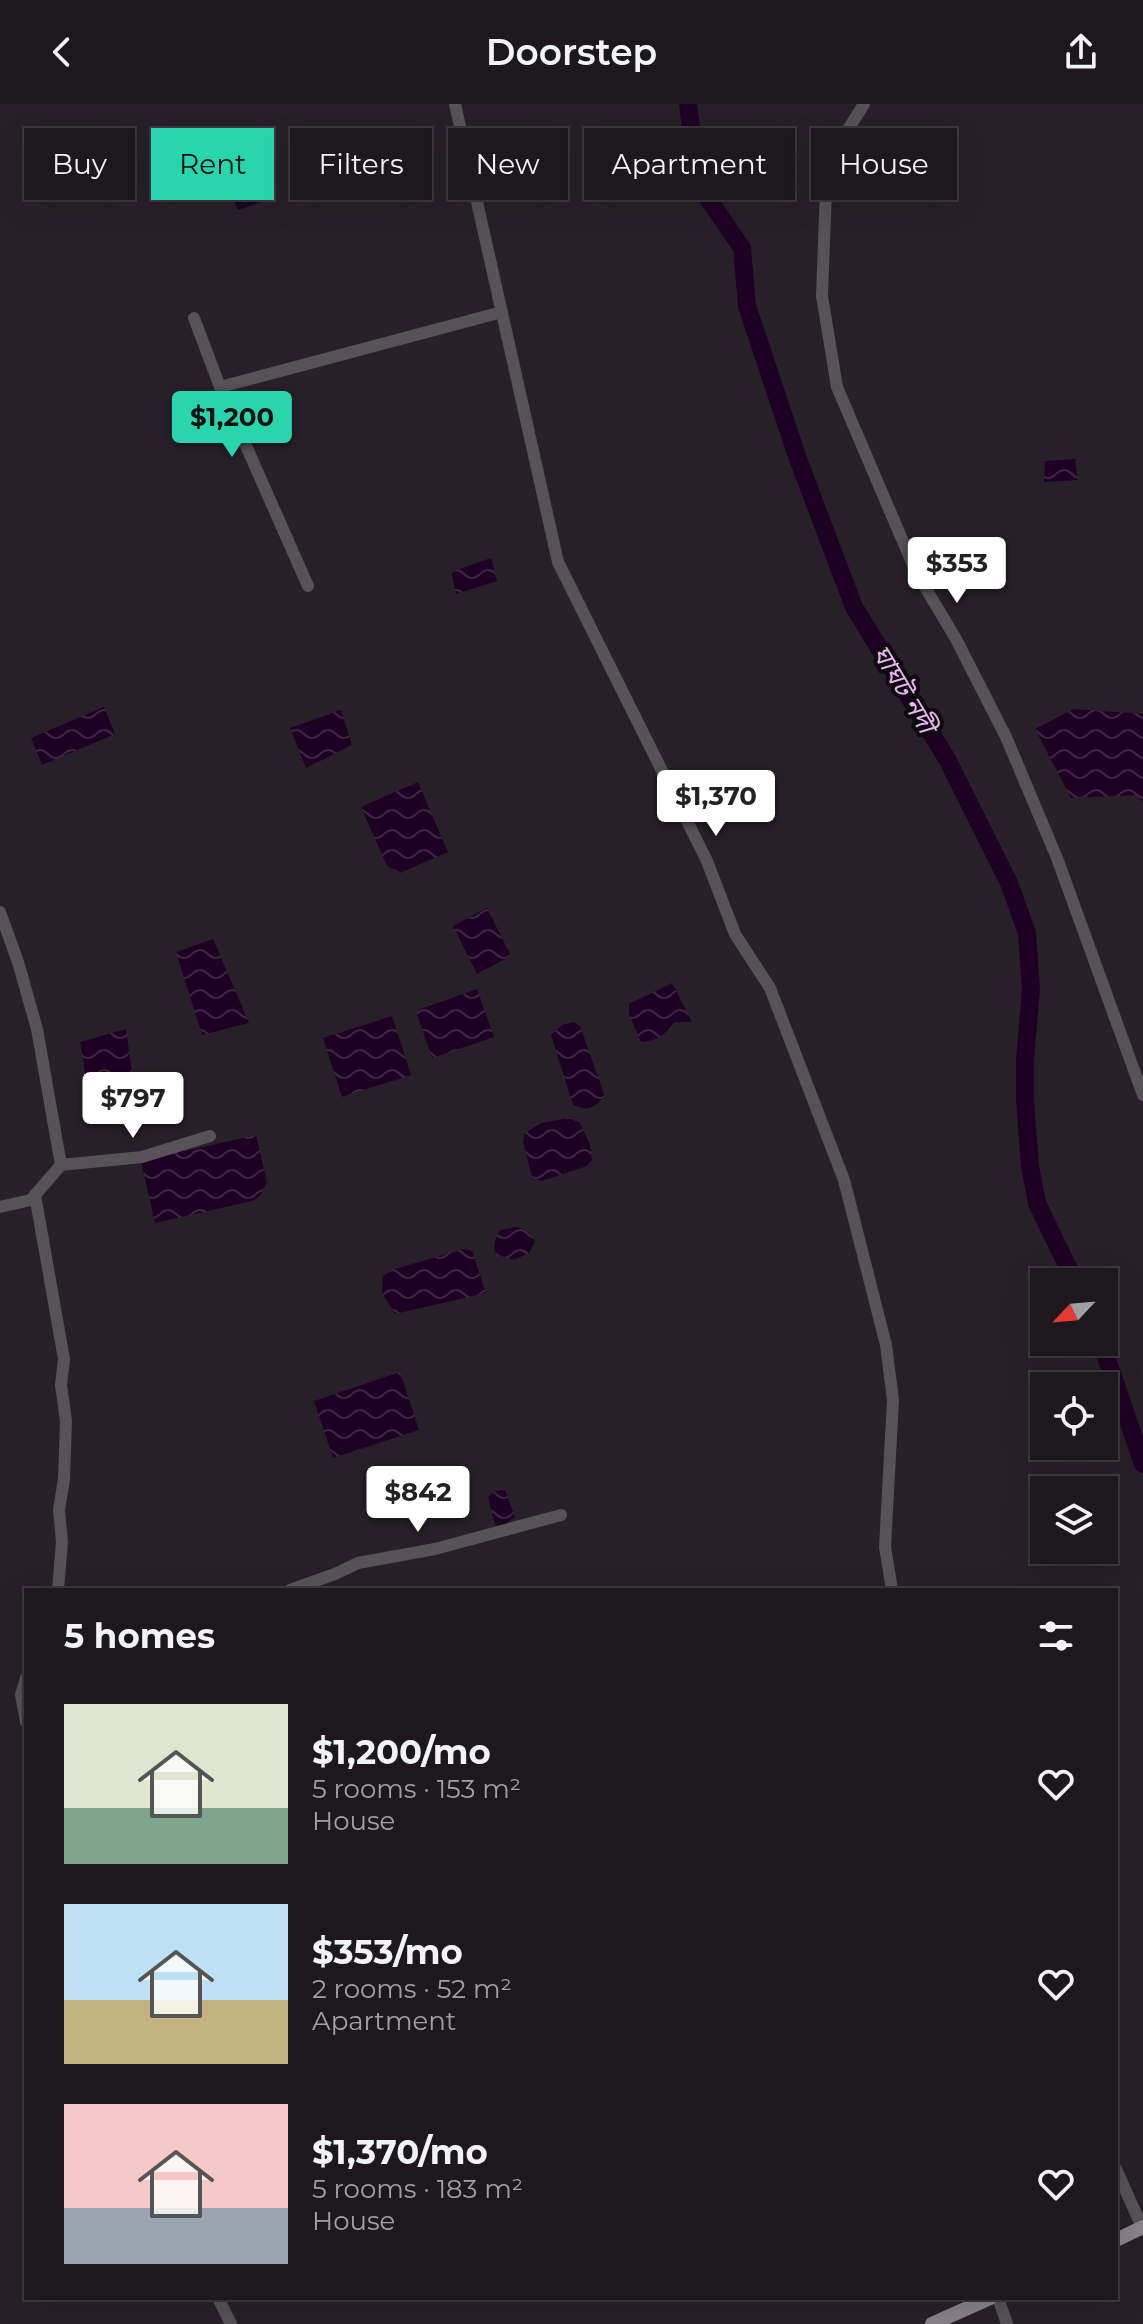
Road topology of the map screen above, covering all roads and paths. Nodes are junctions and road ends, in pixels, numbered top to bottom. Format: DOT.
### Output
graph roads {
  1 [pos="455,104"];
  2 [pos="864,104"];
  3 [pos="502,312"];
  4 [pos="194,318"];
  5 [pos="220,387"];
  6 [pos="308,586"];
  7 [pos="0,912"];
  8 [pos="1143,1095"];
  9 [pos="210,1136"];
  10 [pos="61,1165"];
  11 [pos="35,1195"];
  12 [pos="0,1207"];
  13 [pos="561,1515"];
  14 [pos="58,1588"];
  15 [pos="296,1588"];
  16 [pos="892,1588"];
  17 [pos="24,1685"];
  18 [pos="24,1711"];
  19 [pos="1118,2173"];
  20 [pos="1143,2227"];
  21 [pos="1118,2239"];
  22 [pos="219,2300"];
  23 [pos="986,2300"];
  24 [pos="999,2300"];
  25 [pos="231,2324"];
  26 [pos="932,2324"];
  27 [pos="1007,2324"];
  1 -- 3 [label="street"];
  2 -- 8 [label="street"];
  3 -- 5 [label="street"];
  3 -- 16 [label="street"];
  4 -- 5 [label="street"];
  5 -- 6 [label="street"];
  7 -- 10 [label="street"];
  9 -- 10 [label="street"];
  10 -- 11 [label="street"];
  11 -- 12 [label="street"];
  11 -- 14 [label="street"];
  13 -- 15 [label="street"];
  17 -- 18 [label="street"];
  19 -- 20 [label="street"];
  20 -- 21 [label="main road"];
  22 -- 25 [label="street"];
  23 -- 26 [label="main road"];
  24 -- 27 [label="street"];
}
